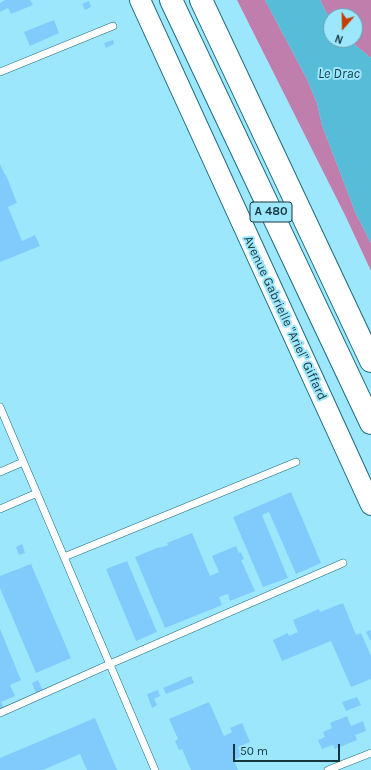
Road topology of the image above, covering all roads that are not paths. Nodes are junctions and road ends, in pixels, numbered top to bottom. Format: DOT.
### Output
graph roads {
  1 [pos="140,0"];
  2 [pos="172,0"];
  3 [pos="201,0"];
  4 [pos="113,26"];
  5 [pos="0,72"];
  6 [pos="371,361"];
  7 [pos="0,407"];
  8 [pos="371,424"];
  9 [pos="23,462"];
  10 [pos="296,462"];
  11 [pos="0,472"];
  12 [pos="37,493"];
  13 [pos="371,505"];
  14 [pos="0,509"];
  15 [pos="64,557"];
  16 [pos="343,563"];
  17 [pos="110,664"];
  18 [pos="0,714"];
  19 [pos="371,753"];
  20 [pos="155,770"];
  21 [pos="328,770"];
  1 -- 13 [label="street, Avenue Gabrielle \"Ariel\" Giffard"];
  2 -- 8 [label="highway, A 480"];
  3 -- 6 [label="highway, A 480"];
  4 -- 5 [label="lane"];
  7 -- 9 [label="lane"];
  9 -- 11 [label="lane"];
  9 -- 12 [label="lane"];
  10 -- 15 [label="lane"];
  12 -- 14 [label="lane"];
  12 -- 15 [label="lane"];
  15 -- 17 [label="lane"];
  16 -- 17 [label="lane"];
  17 -- 18 [label="lane"];
  17 -- 20 [label="lane"];
  19 -- 21 [label="lane"];
}
